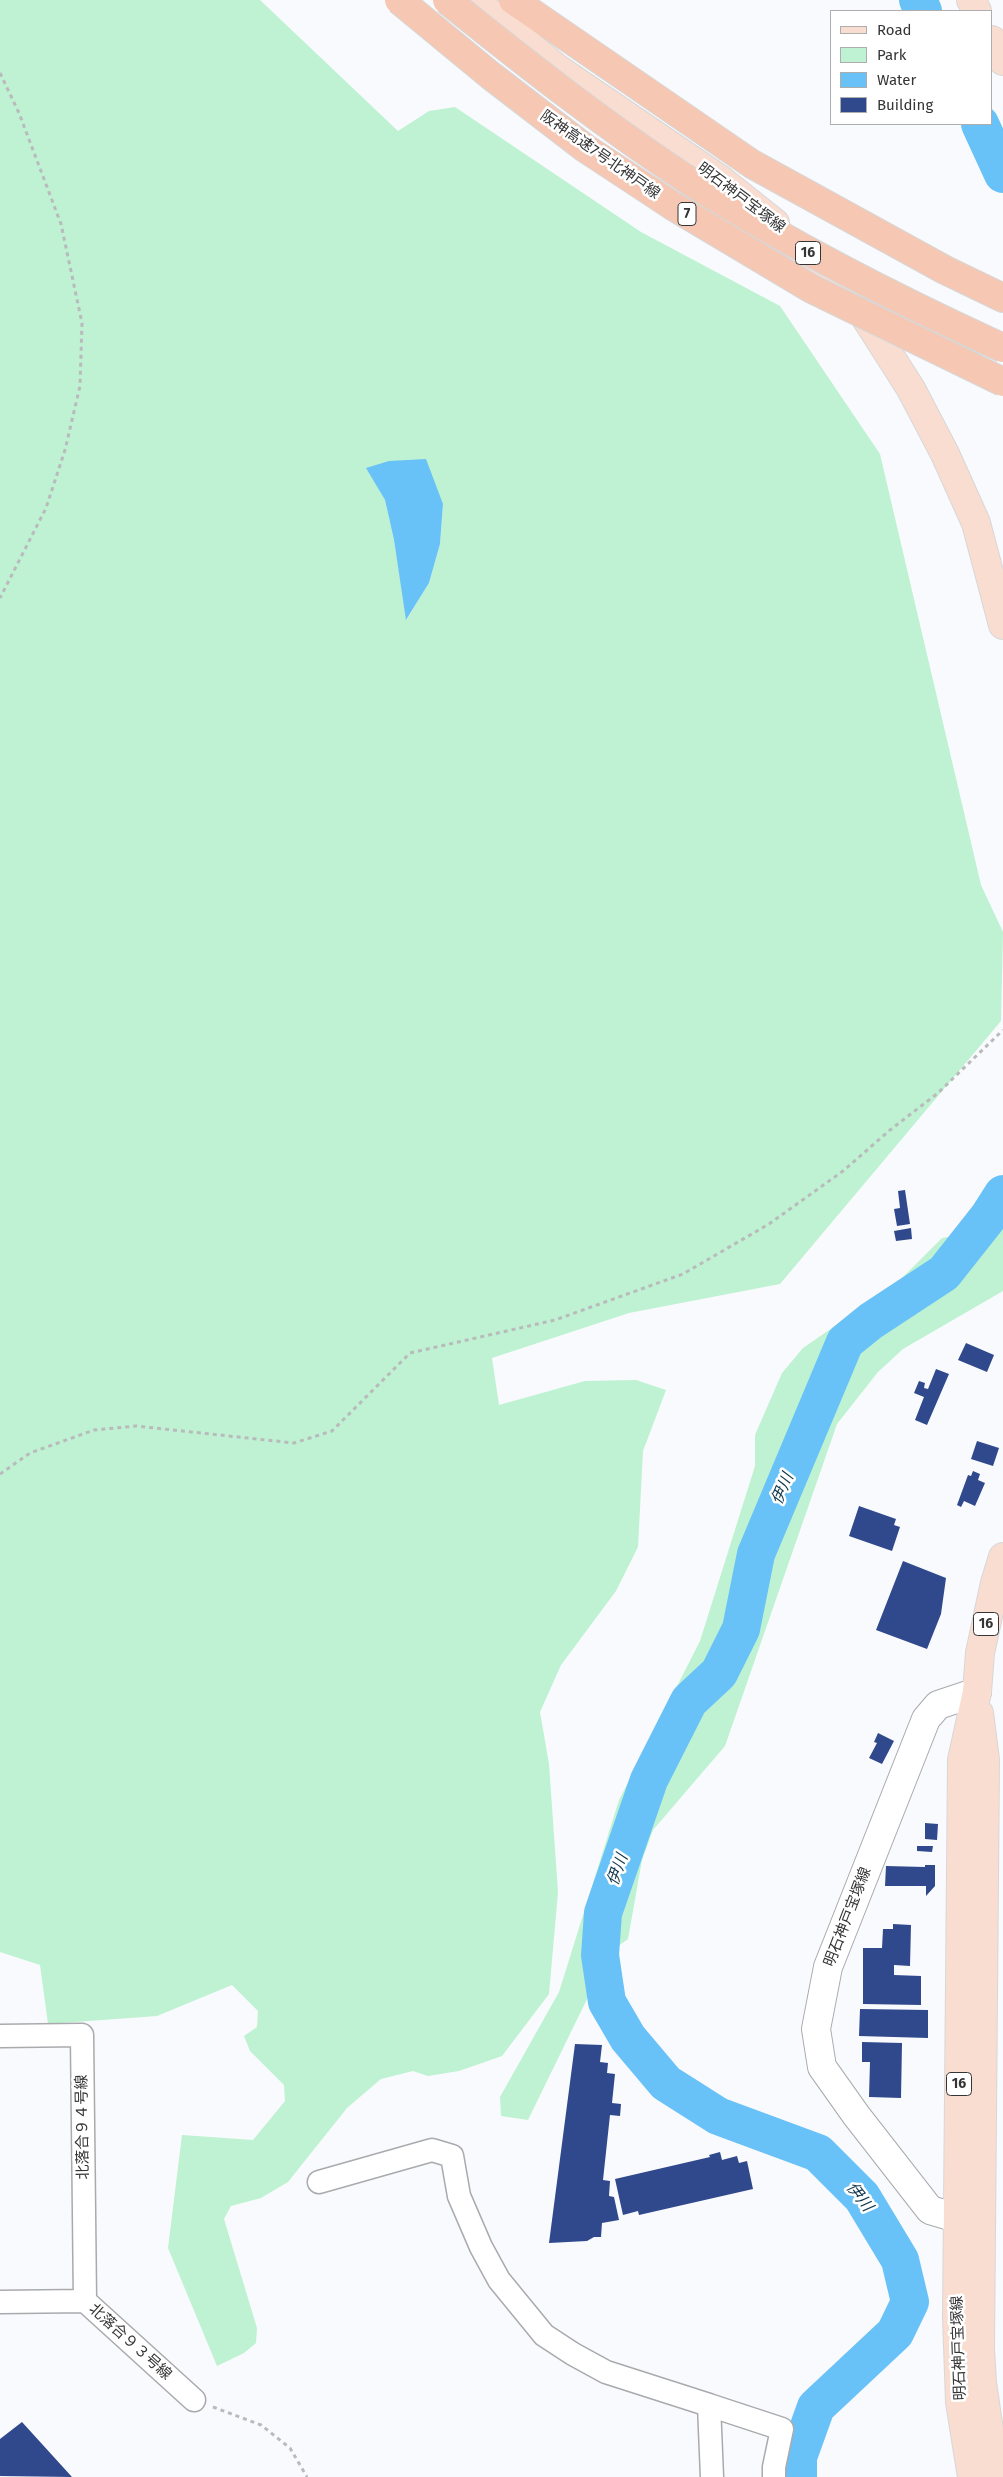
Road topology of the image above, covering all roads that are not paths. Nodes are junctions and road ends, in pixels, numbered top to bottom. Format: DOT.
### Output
graph roads {
  1 [pos="399,0"];
  2 [pos="447,0"];
  3 [pos="474,0"];
  4 [pos="513,0"];
  5 [pos="993,42"];
  6 [pos="1003,61"];
  7 [pos="1003,298"];
  8 [pos="1003,348"];
  9 [pos="1003,382"];
  10 [pos="1003,626"];
  11 [pos="1003,1557"];
  12 [pos="977,1692"];
  13 [pos="0,2036"];
  14 [pos="319,2182"];
  15 [pos="969,2219"];
  16 [pos="85,2301"];
  17 [pos="0,2302"];
  18 [pos="194,2400"];
  19 [pos="709,2405"];
  20 [pos="712,2477"];
  21 [pos="774,2477"];
  22 [pos="972,2477"];
  23 [pos="996,2477"];
  1 -- 9 [label="highway, 阪神高速7号北神戸線 / 7, bridge"];
  2 -- 8 [label="highway, 阪神高速7号北神戸線 / 7, bridge"];
  3 -- 10 [label="main road, 明石神戸宝塚線 / 16"];
  4 -- 7 [label="highway"];
  5 -- 6 [label="main road"];
  11 -- 12 [label="main road, 明石神戸宝塚線 / 16"];
  12 -- 15 [label="main road, 明石神戸宝塚線 / 16"];
  12 -- 15 [label="street, 明石神戸宝塚線"];
  13 -- 16 [label="street, 北落合９４号線"];
  14 -- 19 [label="street"];
  15 -- 22 [label="main road, 明石神戸宝塚線 / 16"];
  15 -- 23 [label="main road, 明石神戸宝塚線 / 16"];
  16 -- 17 [label="street, 北落合９３号線"];
  16 -- 18 [label="street, 北落合９３号線"];
  19 -- 20 [label="street"];
  19 -- 21 [label="street"];
}
